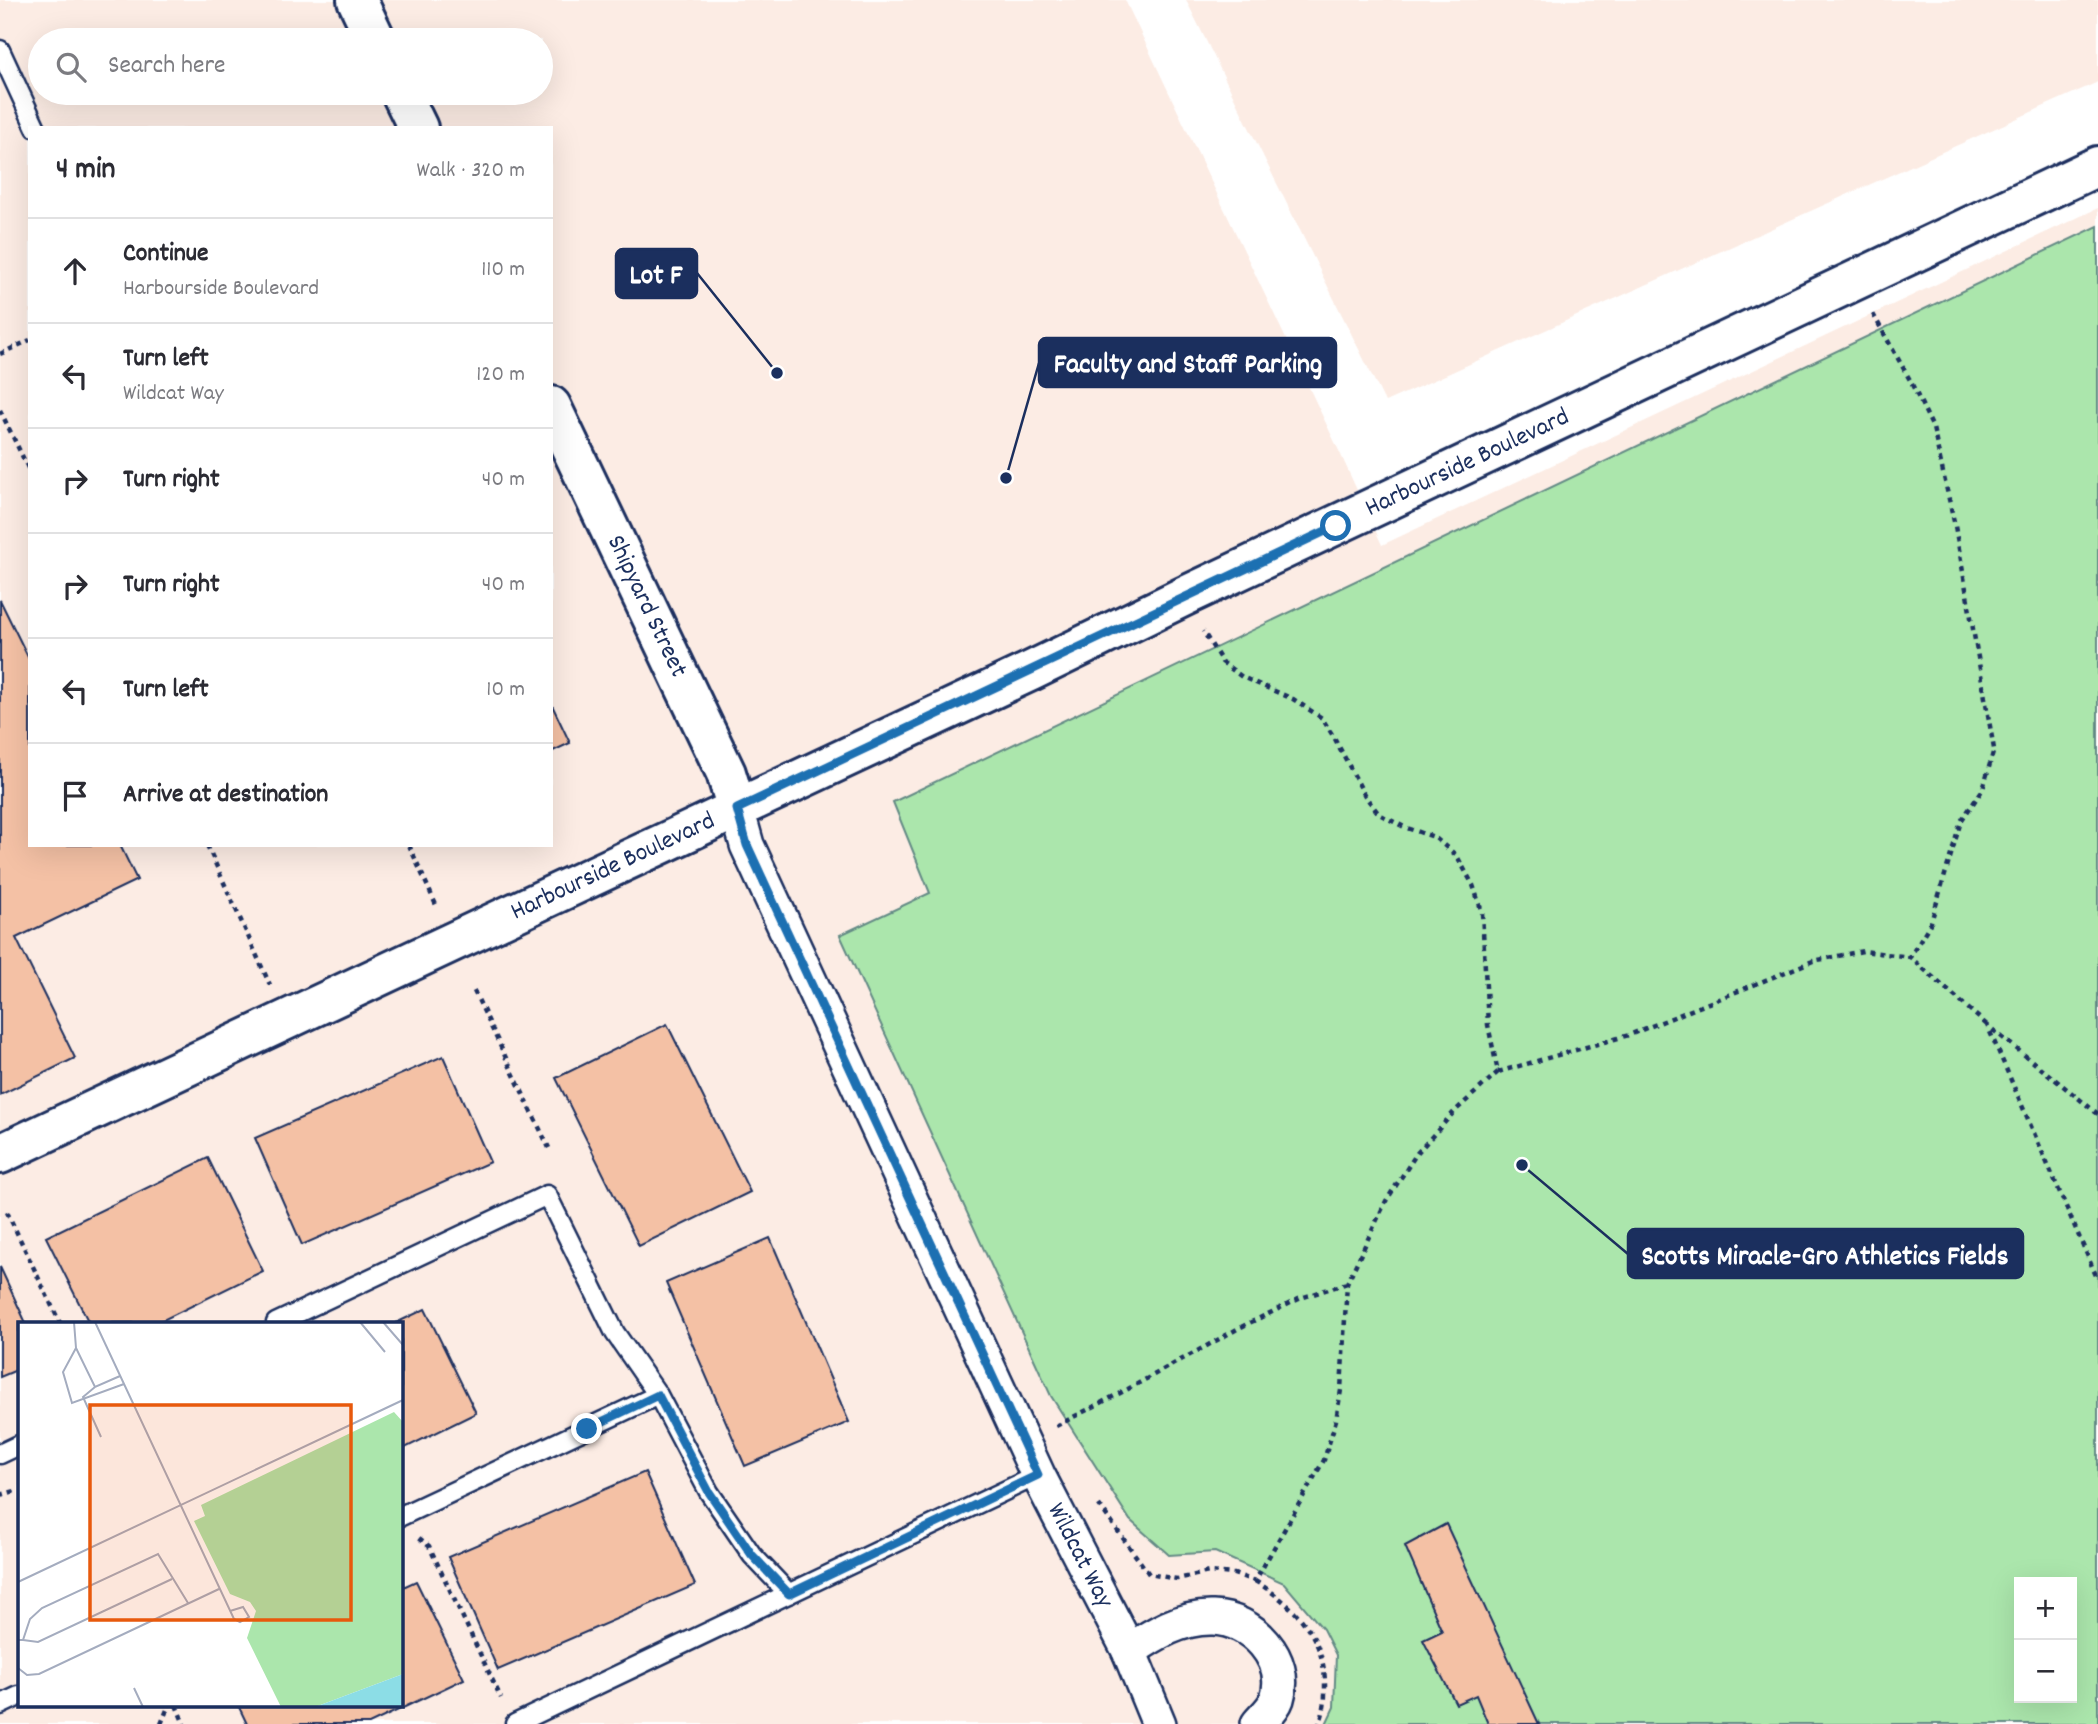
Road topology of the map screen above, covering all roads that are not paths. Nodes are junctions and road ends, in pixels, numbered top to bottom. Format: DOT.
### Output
graph roads {
  1 [pos="356,0"];
  2 [pos="370,28"];
  3 [pos="0,50"];
  4 [pos="407,105"];
  5 [pos="35,126"];
  6 [pos="417,126"];
  7 [pos="2098,166"];
  8 [pos="553,410"];
  9 [pos="737,809"];
  10 [pos="0,1154"];
  11 [pos="278,1322"];
  12 [pos="658,1395"];
  13 [pos="18,1445"];
  14 [pos="0,1454"];
  15 [pos="1038,1475"];
  16 [pos="402,1516"];
  17 [pos="789,1594"];
  18 [pos="1129,1651"];
  19 [pos="18,1696"];
  20 [pos="0,1705"];
  21 [pos="515,1724"];
  22 [pos="1159,1724"];
  23 [pos="1258,1724"];
  1 -- 2 [label="street"];
  3 -- 5 [label="lane"];
  4 -- 6 [label="street"];
  7 -- 9 [label="street, Harbourside Boulevard"];
  8 -- 9 [label="street, Shipyard Street"];
  9 -- 10 [label="street, Harbourside Boulevard"];
  9 -- 15 [label="street, Wildcat Way"];
  11 -- 12 [label="lane"];
  12 -- 16 [label="lane"];
  12 -- 17 [label="lane"];
  13 -- 14 [label="lane"];
  15 -- 17 [label="lane"];
  15 -- 18 [label="street, Wildcat Way"];
  17 -- 21 [label="lane"];
  18 -- 22 [label="street, Wildcat Way"];
  18 -- 23 [label="street"];
  19 -- 20 [label="lane"];
}
